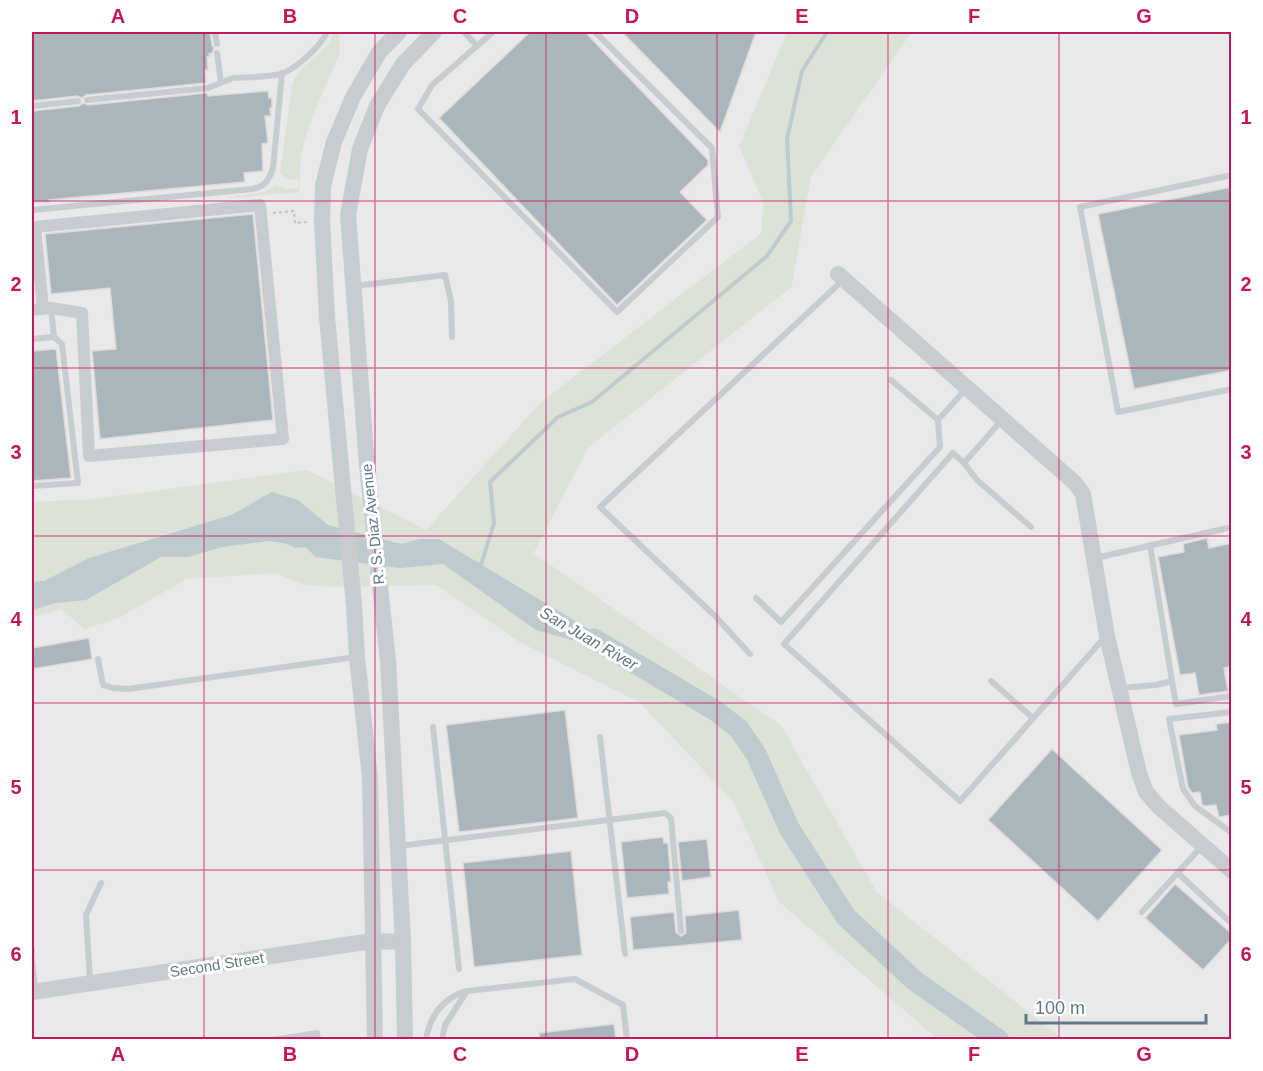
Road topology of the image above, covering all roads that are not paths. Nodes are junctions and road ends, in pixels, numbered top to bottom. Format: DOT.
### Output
graph roads {
  1 [pos="215,32"];
  2 [pos="327,32"];
  3 [pos="399,32"];
  4 [pos="434,32"];
  5 [pos="464,32"];
  6 [pos="493,32"];
  7 [pos="595,32"];
  8 [pos="217,44"];
  9 [pos="477,46"];
  10 [pos="218,53"];
  11 [pos="282,73"];
  12 [pos="221,82"];
  13 [pos="87,100"];
  14 [pos="78,101"];
  15 [pos="32,106"];
  16 [pos="334,142"];
  17 [pos="360,148"];
  18 [pos="1232,175"];
  19 [pos="32,210"];
  20 [pos="840,277"];
  21 [pos="352,286"];
  22 [pos="42,309"];
  23 [pos="354,316"];
  24 [pos="327,317"];
  25 [pos="54,337"];
  26 [pos="452,337"];
  27 [pos="32,339"];
  28 [pos="891,380"];
  29 [pos="966,389"];
  30 [pos="1232,389"];
  31 [pos="938,420"];
  32 [pos="1002,421"];
  33 [pos="964,463"];
  34 [pos="32,486"];
  35 [pos="1232,526"];
  36 [pos="1031,527"];
  37 [pos="1150,545"];
  38 [pos="1093,558"];
  39 [pos="756,598"];
  40 [pos="1107,636"];
  41 [pos="750,654"];
  42 [pos="357,657"];
  43 [pos="98,659"];
  44 [pos="991,681"];
  45 [pos="1172,681"];
  46 [pos="1119,688"];
  47 [pos="1232,696"];
  48 [pos="1232,712"];
  49 [pos="1033,718"];
  50 [pos="434,727"];
  51 [pos="600,737"];
  52 [pos="610,820"];
  53 [pos="1232,833"];
  54 [pos="446,840"];
  55 [pos="398,846"];
  56 [pos="1202,846"];
  57 [pos="1232,871"];
  58 [pos="1178,873"];
  59 [pos="101,883"];
  60 [pos="1142,912"];
  61 [pos="1229,921"];
  62 [pos="681,931"];
  63 [pos="372,941"];
  64 [pos="403,942"];
  65 [pos="32,948"];
  66 [pos="624,954"];
  67 [pos="32,956"];
  68 [pos="459,969"];
  69 [pos="90,984"];
  70 [pos="467,991"];
  71 [pos="33,992"];
  72 [pos="273,1040"];
  73 [pos="318,1040"];
  74 [pos="375,1040"];
  75 [pos="405,1040"];
  76 [pos="426,1040"];
  77 [pos="442,1040"];
  78 [pos="627,1040"];
  1 -- 8 [label="lane"];
  2 -- 11 [label="lane"];
  3 -- 16 [label="street, R. S. Diaz Avenue"];
  4 -- 17 [label="street, R. S. Diaz Avenue"];
  5 -- 9 [label="lane"];
  6 -- 9 [label="lane"];
  7 -- 9 [label="lane"];
  10 -- 12 [label="lane"];
  11 -- 12 [label="lane"];
  11 -- 19 [label="lane"];
  12 -- 13 [label="lane"];
  14 -- 15 [label="lane"];
  16 -- 17 [label="street"];
  16 -- 24 [label="street, R. S. Diaz Avenue"];
  17 -- 21 [label="street, R. S. Diaz Avenue"];
  18 -- 30 [label="lane"];
  20 -- 29 [label="street"];
  20 -- 41 [label="lane"];
  21 -- 23 [label="street, R. S. Diaz Avenue"];
  21 -- 26 [label="lane"];
  22 -- 22 [label="street"];
  22 -- 25 [label="lane"];
  23 -- 24 [label="street"];
  23 -- 55 [label="street, R. S. Diaz Avenue"];
  24 -- 42 [label="street, R. S. Diaz Avenue"];
  25 -- 27 [label="lane"];
  25 -- 34 [label="lane"];
  28 -- 31 [label="lane"];
  29 -- 31 [label="lane"];
  29 -- 32 [label="street"];
  31 -- 39 [label="lane"];
  32 -- 33 [label="lane"];
  32 -- 38 [label="street"];
  33 -- 36 [label="lane"];
  33 -- 49 [label="lane"];
  35 -- 37 [label="lane"];
  37 -- 38 [label="lane"];
  37 -- 45 [label="lane"];
  38 -- 40 [label="street"];
  40 -- 46 [label="street"];
  40 -- 49 [label="lane"];
  42 -- 43 [label="lane"];
  42 -- 63 [label="street, R. S. Diaz Avenue"];
  44 -- 49 [label="lane"];
  45 -- 46 [label="lane"];
  45 -- 47 [label="lane"];
  46 -- 56 [label="street"];
  48 -- 53 [label="lane"];
  50 -- 54 [label="lane"];
  51 -- 52 [label="lane"];
  52 -- 54 [label="lane"];
  52 -- 62 [label="lane"];
  52 -- 66 [label="lane"];
  54 -- 55 [label="lane"];
  54 -- 68 [label="lane"];
  55 -- 64 [label="street, R. S. Diaz Avenue"];
  56 -- 57 [label="street"];
  56 -- 58 [label="lane"];
  58 -- 60 [label="lane"];
  58 -- 61 [label="lane"];
  59 -- 69 [label="lane"];
  63 -- 64 [label="street, Second Street"];
  63 -- 69 [label="street, Second Street"];
  63 -- 74 [label="street, R. S. Diaz Avenue"];
  64 -- 75 [label="street, R. S. Diaz Avenue"];
  65 -- 67 [label="lane"];
  67 -- 71 [label="lane"];
  69 -- 71 [label="street, Second Street"];
  70 -- 76 [label="lane"];
  70 -- 77 [label="lane"];
  70 -- 78 [label="lane"];
  72 -- 73 [label="lane"];
}
